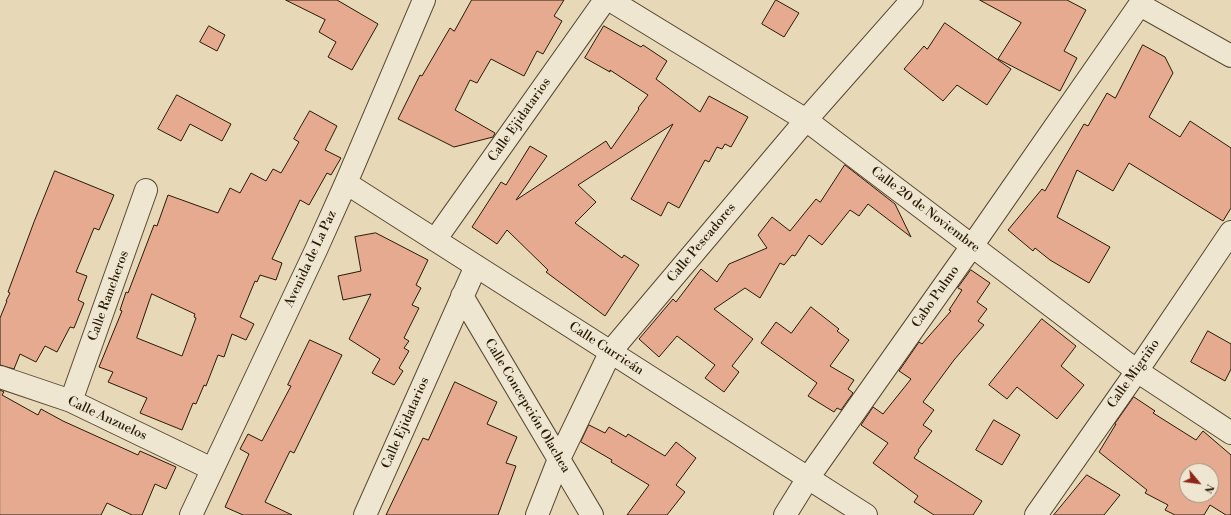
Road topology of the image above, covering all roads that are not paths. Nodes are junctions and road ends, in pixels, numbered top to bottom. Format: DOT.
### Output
graph roads {
  1 [pos="424,0"];
  2 [pos="605,0"];
  3 [pos="610,0"];
  4 [pos="912,0"];
  5 [pos="1141,2"];
  6 [pos="1231,56"];
  7 [pos="806,120"];
  8 [pos="346,183"];
  9 [pos="146,190"];
  10 [pos="1231,232"];
  11 [pos="435,240"];
  12 [pos="972,246"];
  13 [pos="476,266"];
  14 [pos="462,296"];
  15 [pos="611,352"];
  16 [pos="1137,371"];
  17 [pos="0,377"];
  18 [pos="71,401"];
  19 [pos="1231,433"];
  20 [pos="559,459"];
  21 [pos="212,470"];
  22 [pos="808,478"];
  23 [pos="191,515"];
  24 [pos="365,515"];
  25 [pos="537,515"];
  26 [pos="592,515"];
  27 [pos="784,515"];
  28 [pos="866,515"];
  29 [pos="1036,515"];
  1 -- 8 [label="street, Avenida de La Paz"];
  2 -- 11 [label="street, Calle Ejidatarios"];
  3 -- 7 [label="street, Calle 20 de Noviembre"];
  4 -- 7 [label="street, Calle Pescadores"];
  5 -- 6 [label="street"];
  5 -- 12 [label="street, Cabo Pulmo"];
  7 -- 12 [label="street, Calle 20 de Noviembre"];
  7 -- 15 [label="street, Calle Pescadores"];
  8 -- 11 [label="street, Calle Curricán"];
  8 -- 21 [label="street, Avenida de La Paz"];
  9 -- 18 [label="street, Calle Rancheros"];
  10 -- 16 [label="street, Calle Migriño"];
  11 -- 13 [label="street, Calle Curricán"];
  12 -- 16 [label="street, Calle 20 de Noviembre"];
  12 -- 22 [label="street, Cabo Pulmo"];
  13 -- 14 [label="street, Calle Ejidatarios"];
  13 -- 15 [label="street, Calle Curricán"];
  14 -- 20 [label="street, Calle Concepción Olachea"];
  14 -- 24 [label="street, Calle Ejidatarios"];
  15 -- 20 [label="street, Calle Pescadores"];
  15 -- 22 [label="street, Calle Curricán"];
  16 -- 19 [label="street, Calle 20 de Noviembre"];
  16 -- 29 [label="street, Calle Migriño"];
  17 -- 18 [label="street, Calle Anzuelos"];
  18 -- 21 [label="street, Calle Anzuelos"];
  20 -- 25 [label="street, Calle Pescadores"];
  20 -- 26 [label="street, Calle Concepción Olachea"];
  21 -- 23 [label="street, Avenida de La Paz"];
  22 -- 27 [label="street, Cabo Pulmo"];
  22 -- 28 [label="street, Calle Curricán"];
}
